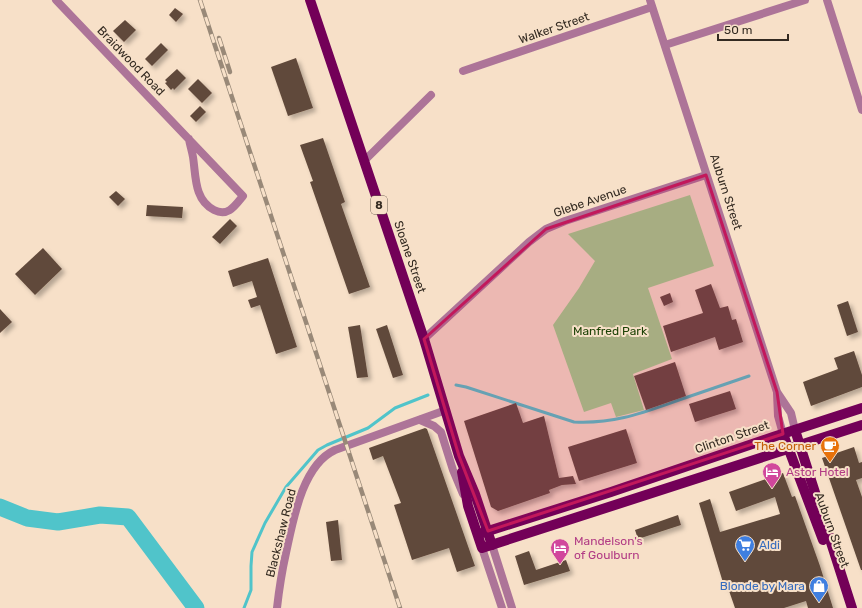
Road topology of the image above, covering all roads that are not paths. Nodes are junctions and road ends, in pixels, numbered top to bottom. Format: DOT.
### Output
graph roads {
  1 [pos="56,0"];
  2 [pos="310,0"];
  3 [pos="805,0"];
  4 [pos="827,0"];
  5 [pos="651,3"];
  6 [pos="665,45"];
  7 [pos="463,71"];
  8 [pos="431,95"];
  9 [pos="862,110"];
  10 [pos="189,139"];
  11 [pos="364,161"];
  12 [pos="706,175"];
  13 [pos="424,339"];
  14 [pos="777,392"];
  15 [pos="862,408"];
  16 [pos="446,410"];
  17 [pos="420,420"];
  18 [pos="862,426"];
  19 [pos="795,430"];
  20 [pos="783,434"];
  21 [pos="800,445"];
  22 [pos="788,449"];
  23 [pos="459,456"];
  24 [pos="611,492"];
  25 [pos="468,506"];
  26 [pos="616,506"];
  27 [pos="488,532"];
  28 [pos="478,534"];
  29 [pos="487,546"];
  30 [pos="277,608"];
  31 [pos="502,608"];
  32 [pos="512,608"];
  33 [pos="845,608"];
  34 [pos="852,608"];
  1 -- 10 [label="street, Braidwood Road"];
  2 -- 11 [label="main road, Sloane Street / 8"];
  3 -- 6 [label="street"];
  4 -- 9 [label="street"];
  5 -- 6 [label="street, Auburn Street"];
  5 -- 7 [label="street, Walker Street"];
  6 -- 12 [label="street, Auburn Street"];
  8 -- 11 [label="street"];
  10 -- 10 [label="street, Braidwood Road"];
  11 -- 13 [label="main road, Sloane Street / 8"];
  12 -- 13 [label="street, Glebe Avenue"];
  12 -- 14 [label="street, Auburn Street"];
  13 -- 16 [label="main road, Sloane Street / 8"];
  14 -- 19 [label="street, Auburn Street"];
  14 -- 20 [label="street, Auburn Street"];
  15 -- 19 [label="main road, Clinton Street"];
  16 -- 17 [label="street, Blackshaw Road"];
  16 -- 23 [label="main road, Sloane Street / 8"];
  17 -- 25 [label="street"];
  17 -- 30 [label="street, Blackshaw Road"];
  18 -- 21 [label="main road"];
  19 -- 20 [label="main road, Clinton Street"];
  19 -- 21 [label="main road, Auburn Street"];
  20 -- 22 [label="main road, Auburn Street"];
  20 -- 24 [label="main road, Clinton Street"];
  21 -- 22 [label="main road"];
  21 -- 34 [label="main road, Auburn Street"];
  22 -- 26 [label="main road"];
  22 -- 33 [label="main road, Auburn Street"];
  23 -- 25 [label="main road, Sloane Street / 8"];
  23 -- 27 [label="main road, Sloane Street / 8"];
  24 -- 26 [label="main road"];
  24 -- 27 [label="main road, Clinton Street"];
  25 -- 28 [label="main road, Sloane Street / 8"];
  26 -- 29 [label="main road"];
  27 -- 28 [label="main road, Clinton Street"];
  27 -- 29 [label="main road, Sloane Street"];
  28 -- 29 [label="main road, Sloane Street"];
  29 -- 31 [label="street, Sloane Street"];
  29 -- 32 [label="street, Sloane Street"];
}
